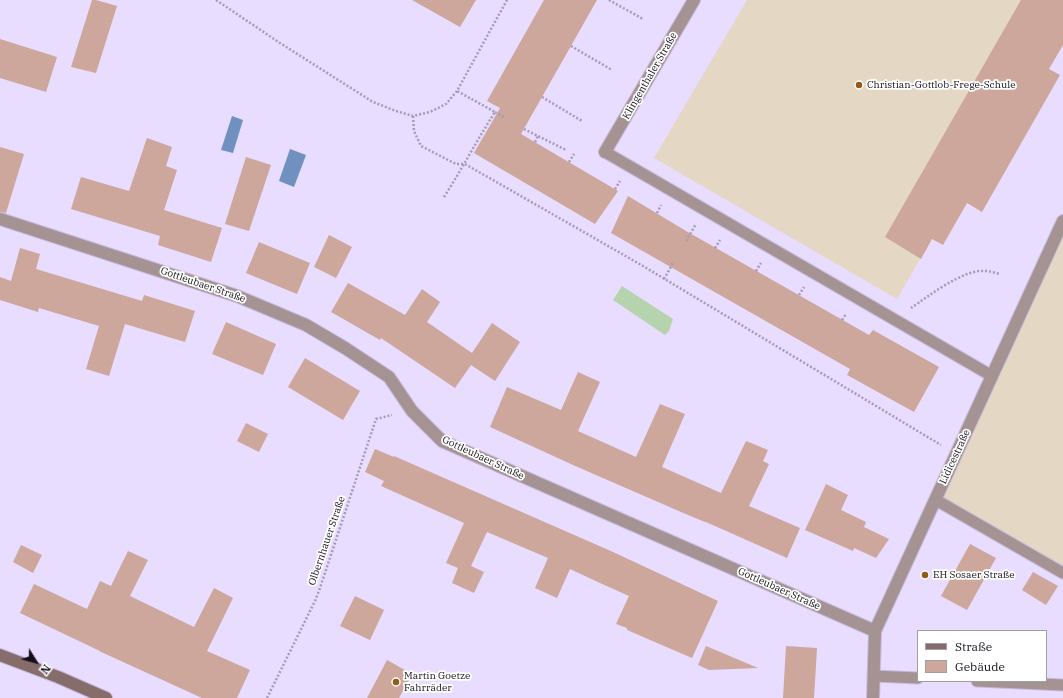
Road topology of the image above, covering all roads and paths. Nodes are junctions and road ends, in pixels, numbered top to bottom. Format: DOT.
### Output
graph roads {
  1 [pos="216,0"];
  2 [pos="507,0"];
  3 [pos="609,0"];
  4 [pos="694,0"];
  5 [pos="643,19"];
  6 [pos="571,46"];
  7 [pos="612,70"];
  8 [pos="457,91"];
  9 [pos="542,97"];
  10 [pos="494,112"];
  11 [pos="413,116"];
  12 [pos="504,117"];
  13 [pos="582,121"];
  14 [pos="524,129"];
  15 [pos="538,136"];
  16 [pos="535,142"];
  17 [pos="566,150"];
  18 [pos="605,152"];
  19 [pos="574,154"];
  20 [pos="569,162"];
  21 [pos="464,164"];
  22 [pos="621,179"];
  23 [pos="615,189"];
  24 [pos="444,197"];
  25 [pos="0,219"];
  26 [pos="1063,221"];
  27 [pos="673,263"];
  28 [pos="1000,274"];
  29 [pos="664,279"];
  30 [pos="893,319"];
  31 [pos="992,376"];
  32 [pos="412,411"];
  33 [pos="956,454"];
  34 [pos="936,500"];
  35 [pos="1063,573"];
  36 [pos="875,631"];
  37 [pos="0,655"];
  38 [pos="874,676"];
  39 [pos="917,678"];
  40 [pos="998,682"];
  41 [pos="1063,685"];
  42 [pos="106,698"];
  43 [pos="267,698"];
  44 [pos="873,698"];
  1 -- 11 [label="path"];
  2 -- 8 [label="path"];
  3 -- 5 [label="path"];
  4 -- 18 [label="street, Klingenthaler Straße"];
  6 -- 7 [label="path"];
  8 -- 10 [label="path"];
  8 -- 11 [label="path"];
  9 -- 13 [label="path"];
  10 -- 12 [label="path"];
  10 -- 21 [label="path"];
  11 -- 21 [label="path"];
  14 -- 15 [label="path"];
  15 -- 16 [label="path"];
  15 -- 17 [label="path"];
  18 -- 30 [label="lane"];
  19 -- 20 [label="path"];
  21 -- 24 [label="path"];
  21 -- 29 [label="path"];
  22 -- 23 [label="path"];
  25 -- 32 [label="street, Gottleubaer Straße"];
  26 -- 31 [label="street, Lidicestraße"];
  27 -- 29 [label="path"];
  28 -- 30 [label="path"];
  29 -- 33 [label="path"];
  30 -- 31 [label="lane"];
  31 -- 33 [label="street, Lidicestraße"];
  32 -- 36 [label="street, Gottleubaer Straße"];
  32 -- 43 [label="path, Olbernhauer Straße"];
  33 -- 34 [label="street, Lidicestraße"];
  34 -- 35 [label="lane"];
  34 -- 36 [label="street, Lidicestraße"];
  36 -- 38 [label="street, Lidicestraße"];
  37 -- 42 [label="main road"];
  38 -- 39 [label="lane"];
  38 -- 44 [label="street, Lidicestraße"];
  40 -- 41 [label="lane"];
}
